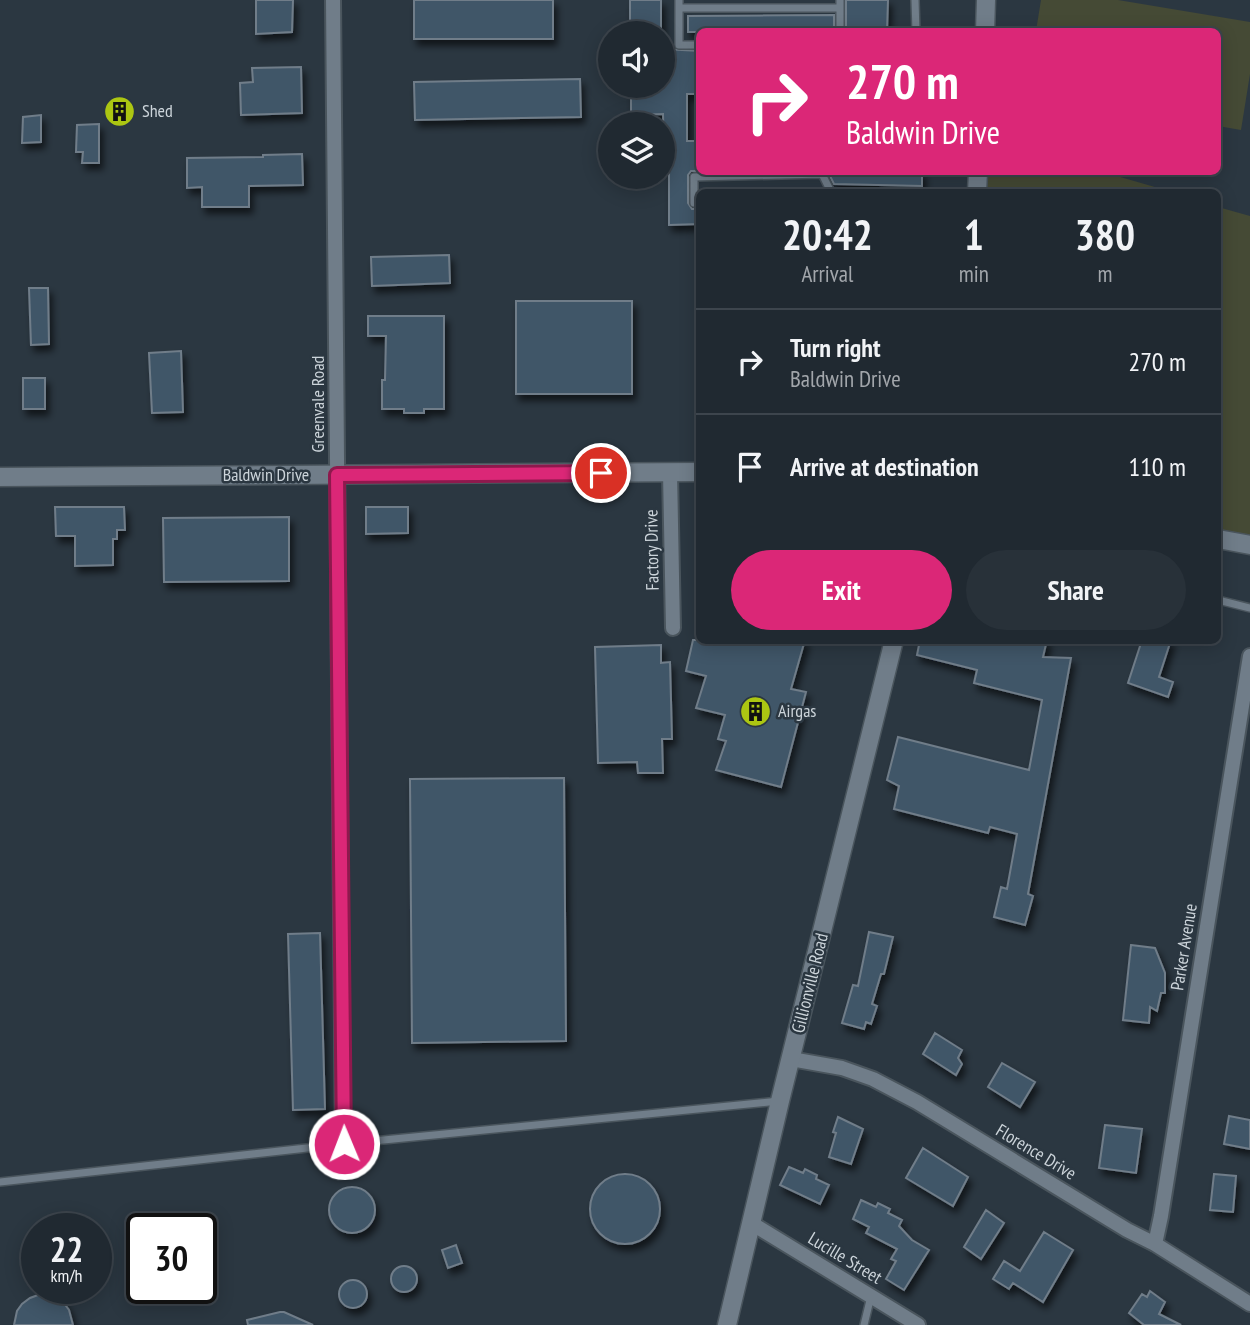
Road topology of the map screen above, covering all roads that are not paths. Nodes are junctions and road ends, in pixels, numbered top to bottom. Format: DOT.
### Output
graph roads {
  1 [pos="333,0"];
  2 [pos="915,0"];
  3 [pos="986,0"];
  4 [pos="679,4"];
  5 [pos="840,4"];
  6 [pos="840,28"];
  7 [pos="916,28"];
  8 [pos="985,28"];
  9 [pos="696,45"];
  10 [pos="779,175"];
  11 [pos="696,203"];
  12 [pos="670,472"];
  13 [pos="696,472"];
  14 [pos="337,475"];
  15 [pos="0,477"];
  16 [pos="1221,539"];
  17 [pos="1250,545"];
  18 [pos="1221,601"];
  19 [pos="1250,608"];
  20 [pos="673,628"];
  21 [pos="893,644"];
  22 [pos="1250,656"];
  23 [pos="791,1059"];
  24 [pos="780,1101"];
  25 [pos="344,1144"];
  26 [pos="0,1182"];
  27 [pos="751,1223"];
  28 [pos="1155,1244"];
  29 [pos="871,1296"];
  30 [pos="1250,1304"];
  31 [pos="727,1325"];
  32 [pos="864,1325"];
  33 [pos="918,1325"];
  1 -- 14 [label="street, Greenvale Road"];
  2 -- 7 [label="lane"];
  3 -- 8 [label="main road"];
  4 -- 5 [label="lane"];
  4 -- 9 [label="lane"];
  5 -- 6 [label="lane"];
  10 -- 11 [label="lane"];
  12 -- 13 [label="main road, Baldwin Drive"];
  12 -- 14 [label="main road, Baldwin Drive"];
  12 -- 20 [label="street, Factory Drive"];
  14 -- 15 [label="main road, Baldwin Drive"];
  14 -- 25 [label="street, Greenvale Road"];
  16 -- 17 [label="main road"];
  18 -- 19 [label="lane"];
  21 -- 23 [label="main road, Gillionville Road"];
  22 -- 28 [label="street, Parker Avenue"];
  23 -- 24 [label="main road, Gillionville Road"];
  23 -- 28 [label="street, Florence Drive"];
  24 -- 25 [label="lane"];
  24 -- 27 [label="main road, Gillionville Road"];
  25 -- 26 [label="lane"];
  27 -- 29 [label="street, Lucille Street"];
  27 -- 31 [label="main road, Gillionville Road"];
  28 -- 30 [label="street, Florence Drive"];
  29 -- 32 [label="lane"];
  29 -- 33 [label="street, Lucille Street"];
}
